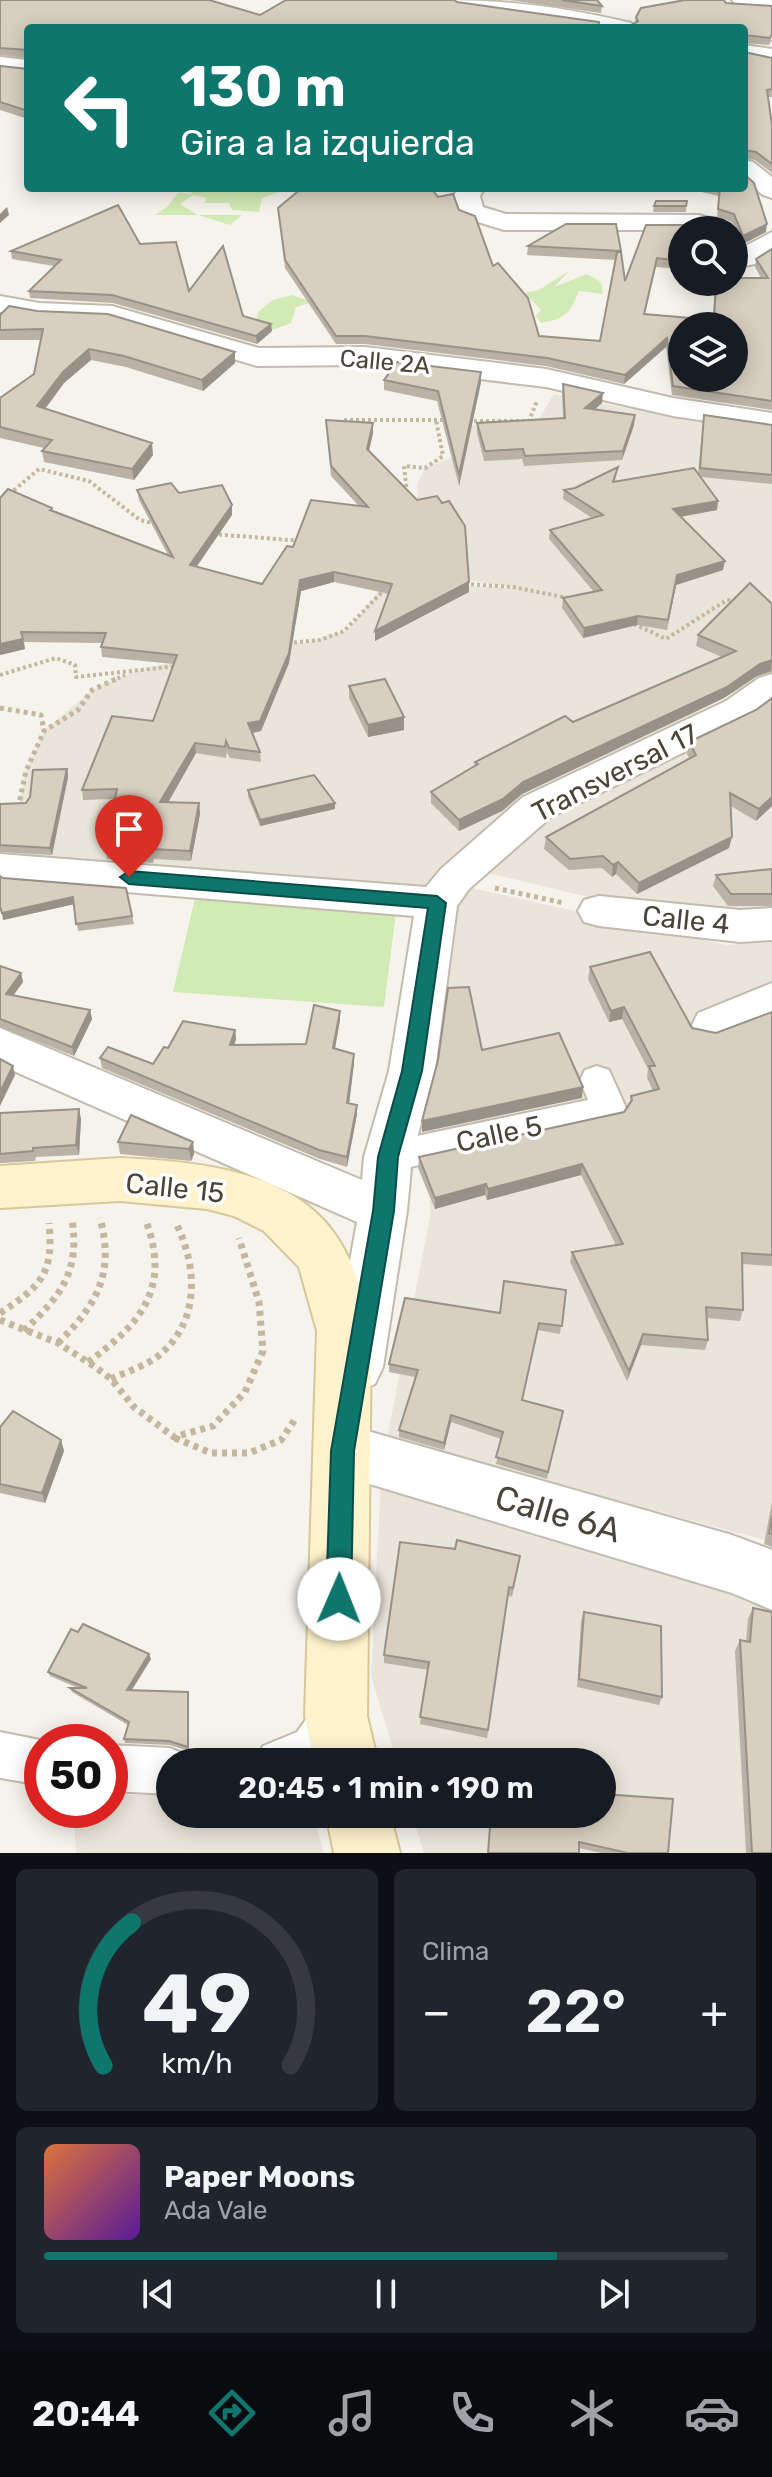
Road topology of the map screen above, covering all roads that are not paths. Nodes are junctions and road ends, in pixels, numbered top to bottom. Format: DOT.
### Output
graph roads {
  1 [pos="457,0"];
  2 [pos="743,0"];
  3 [pos="772,5"];
  4 [pos="607,24"];
  5 [pos="748,53"];
  6 [pos="772,56"];
  7 [pos="0,64"];
  8 [pos="24,67"];
  9 [pos="748,170"];
  10 [pos="772,190"];
  11 [pos="469,192"];
  12 [pos="668,223"];
  13 [pos="772,240"];
  14 [pos="748,257"];
  15 [pos="0,304"];
  16 [pos="772,422"];
  17 [pos="772,686"];
  18 [pos="5,867"];
  19 [pos="446,891"];
  20 [pos="599,911"];
  21 [pos="772,924"];
  22 [pos="772,1000"];
  23 [pos="714,1025"];
  24 [pos="0,1046"];
  25 [pos="603,1095"];
  26 [pos="388,1157"];
  27 [pos="0,1187"];
  28 [pos="383,1211"];
  29 [pos="343,1451"];
  30 [pos="772,1580"];
  31 [pos="341,1739"];
  32 [pos="316,1748"];
  33 [pos="0,1755"];
  34 [pos="24,1759"];
  35 [pos="128,1769"];
  36 [pos="156,1770"];
  37 [pos="361,1828"];
  38 [pos="367,1853"];
  1 -- 4 [label="street"];
  2 -- 3 [label="street"];
  5 -- 6 [label="street"];
  7 -- 8 [label="street"];
  9 -- 10 [label="street"];
  11 -- 12 [label="street"];
  13 -- 14 [label="street"];
  15 -- 16 [label="street, Calle 2A"];
  17 -- 19 [label="street, Transversal 17"];
  18 -- 19 [label="street"];
  19 -- 26 [label="street"];
  20 -- 21 [label="street, Calle 4"];
  22 -- 23 [label="street"];
  24 -- 28 [label="street"];
  25 -- 26 [label="street, Calle 5"];
  26 -- 28 [label="street"];
  27 -- 29 [label="main road, Calle 15"];
  28 -- 29 [label="street"];
  29 -- 30 [label="street, Calle 6A"];
  29 -- 31 [label="main road"];
  31 -- 32 [label="street"];
  33 -- 34 [label="street"];
  35 -- 36 [label="street"];
  37 -- 38 [label="main road"];
}
